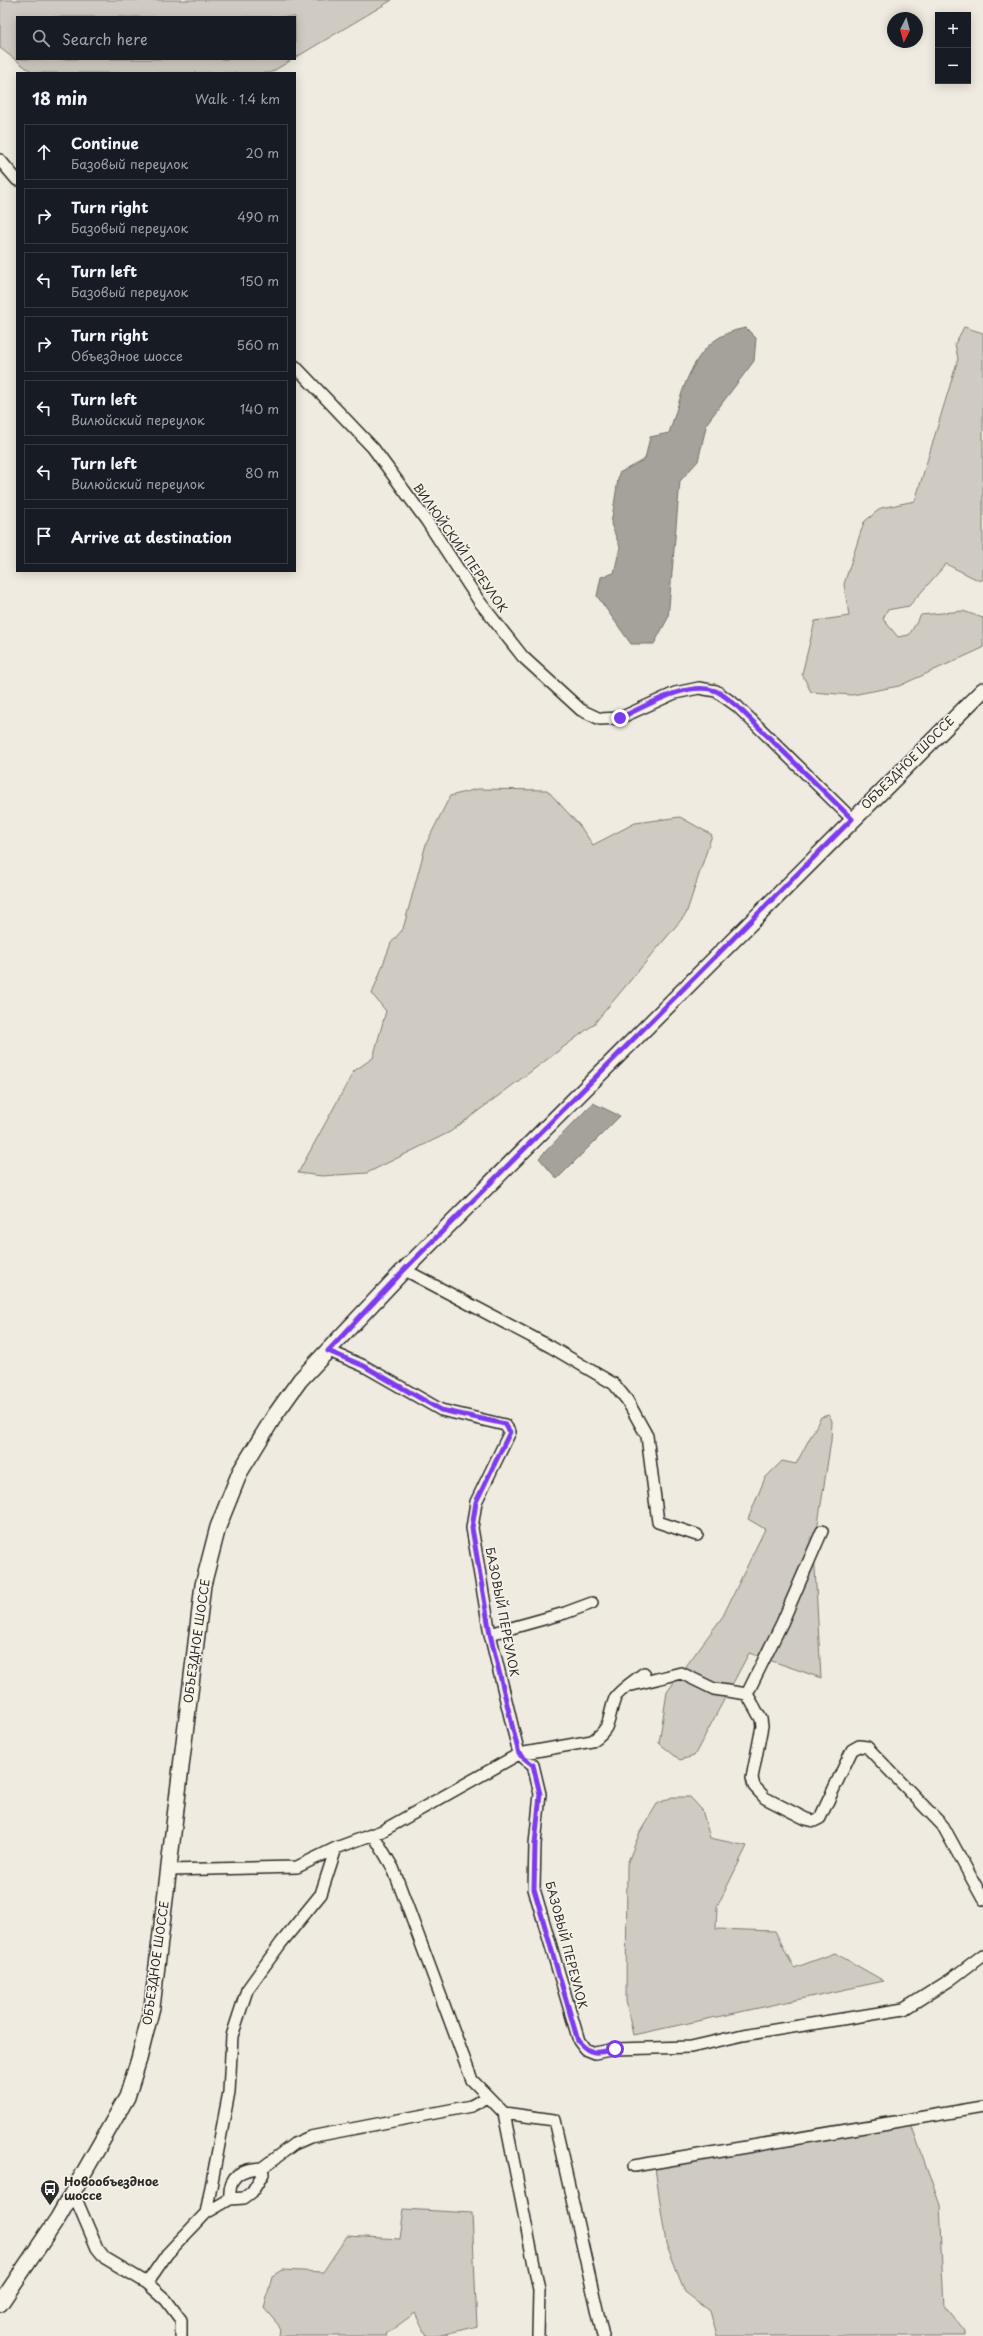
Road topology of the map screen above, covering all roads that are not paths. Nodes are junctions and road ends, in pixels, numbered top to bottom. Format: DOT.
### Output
graph roads {
  1 [pos="0,160"];
  2 [pos="16,179"];
  3 [pos="296,367"];
  4 [pos="983,690"];
  5 [pos="852,819"];
  6 [pos="405,1270"];
  7 [pos="328,1351"];
  8 [pos="822,1531"];
  9 [pos="697,1535"];
  10 [pos="592,1603"];
  11 [pos="490,1634"];
  12 [pos="644,1673"];
  13 [pos="629,1685"];
  14 [pos="746,1694"];
  15 [pos="519,1754"];
  16 [pos="373,1834"];
  17 [pos="336,1848"];
  18 [pos="169,1870"];
  19 [pos="983,1899"];
  20 [pos="983,1955"];
  21 [pos="488,2097"];
  22 [pos="983,2107"];
  23 [pos="504,2113"];
  24 [pos="634,2166"];
  25 [pos="262,2168"];
  26 [pos="73,2192"];
  27 [pos="230,2199"];
  28 [pos="206,2213"];
  29 [pos="147,2283"];
  30 [pos="0,2304"];
  31 [pos="180,2336"];
  32 [pos="538,2336"];
  33 [pos="603,2336"];
  1 -- 2 [label="street"];
  3 -- 5 [label="street, ВИЛЮЙСКИЙ ПЕРЕУЛОК"];
  4 -- 5 [label="main road, ОБЪЕЗДНОЕ ШОССЕ"];
  5 -- 6 [label="main road, ОБЪЕЗДНОЕ ШОССЕ"];
  6 -- 7 [label="main road, ОБЪЕЗДНОЕ ШОССЕ"];
  6 -- 9 [label="street"];
  7 -- 11 [label="street, БАЗОВЫЙ ПЕРЕУЛОК"];
  7 -- 18 [label="main road, ОБЪЕЗДНОЕ ШОССЕ"];
  8 -- 14 [label="street"];
  10 -- 11 [label="street"];
  11 -- 15 [label="street, БАЗОВЫЙ ПЕРЕУЛОК"];
  12 -- 13 [label="street"];
  13 -- 14 [label="street"];
  13 -- 15 [label="street"];
  14 -- 19 [label="street"];
  15 -- 16 [label="street"];
  15 -- 20 [label="street, БАЗОВЫЙ ПЕРЕУЛОК"];
  16 -- 17 [label="street"];
  16 -- 21 [label="street"];
  17 -- 18 [label="street"];
  17 -- 28 [label="street"];
  18 -- 26 [label="main road, ОБЪЕЗДНОЕ ШОССЕ"];
  21 -- 23 [label="street"];
  21 -- 25 [label="street"];
  22 -- 24 [label="street"];
  23 -- 32 [label="street"];
  23 -- 33 [label="street"];
  25 -- 27 [label="street"];
  25 -- 27 [label="street"];
  26 -- 29 [label="street"];
  26 -- 30 [label="main road, ОБЪЕЗДНОЕ ШОССЕ"];
  27 -- 28 [label="street"];
  28 -- 29 [label="street"];
  29 -- 31 [label="street"];
}
